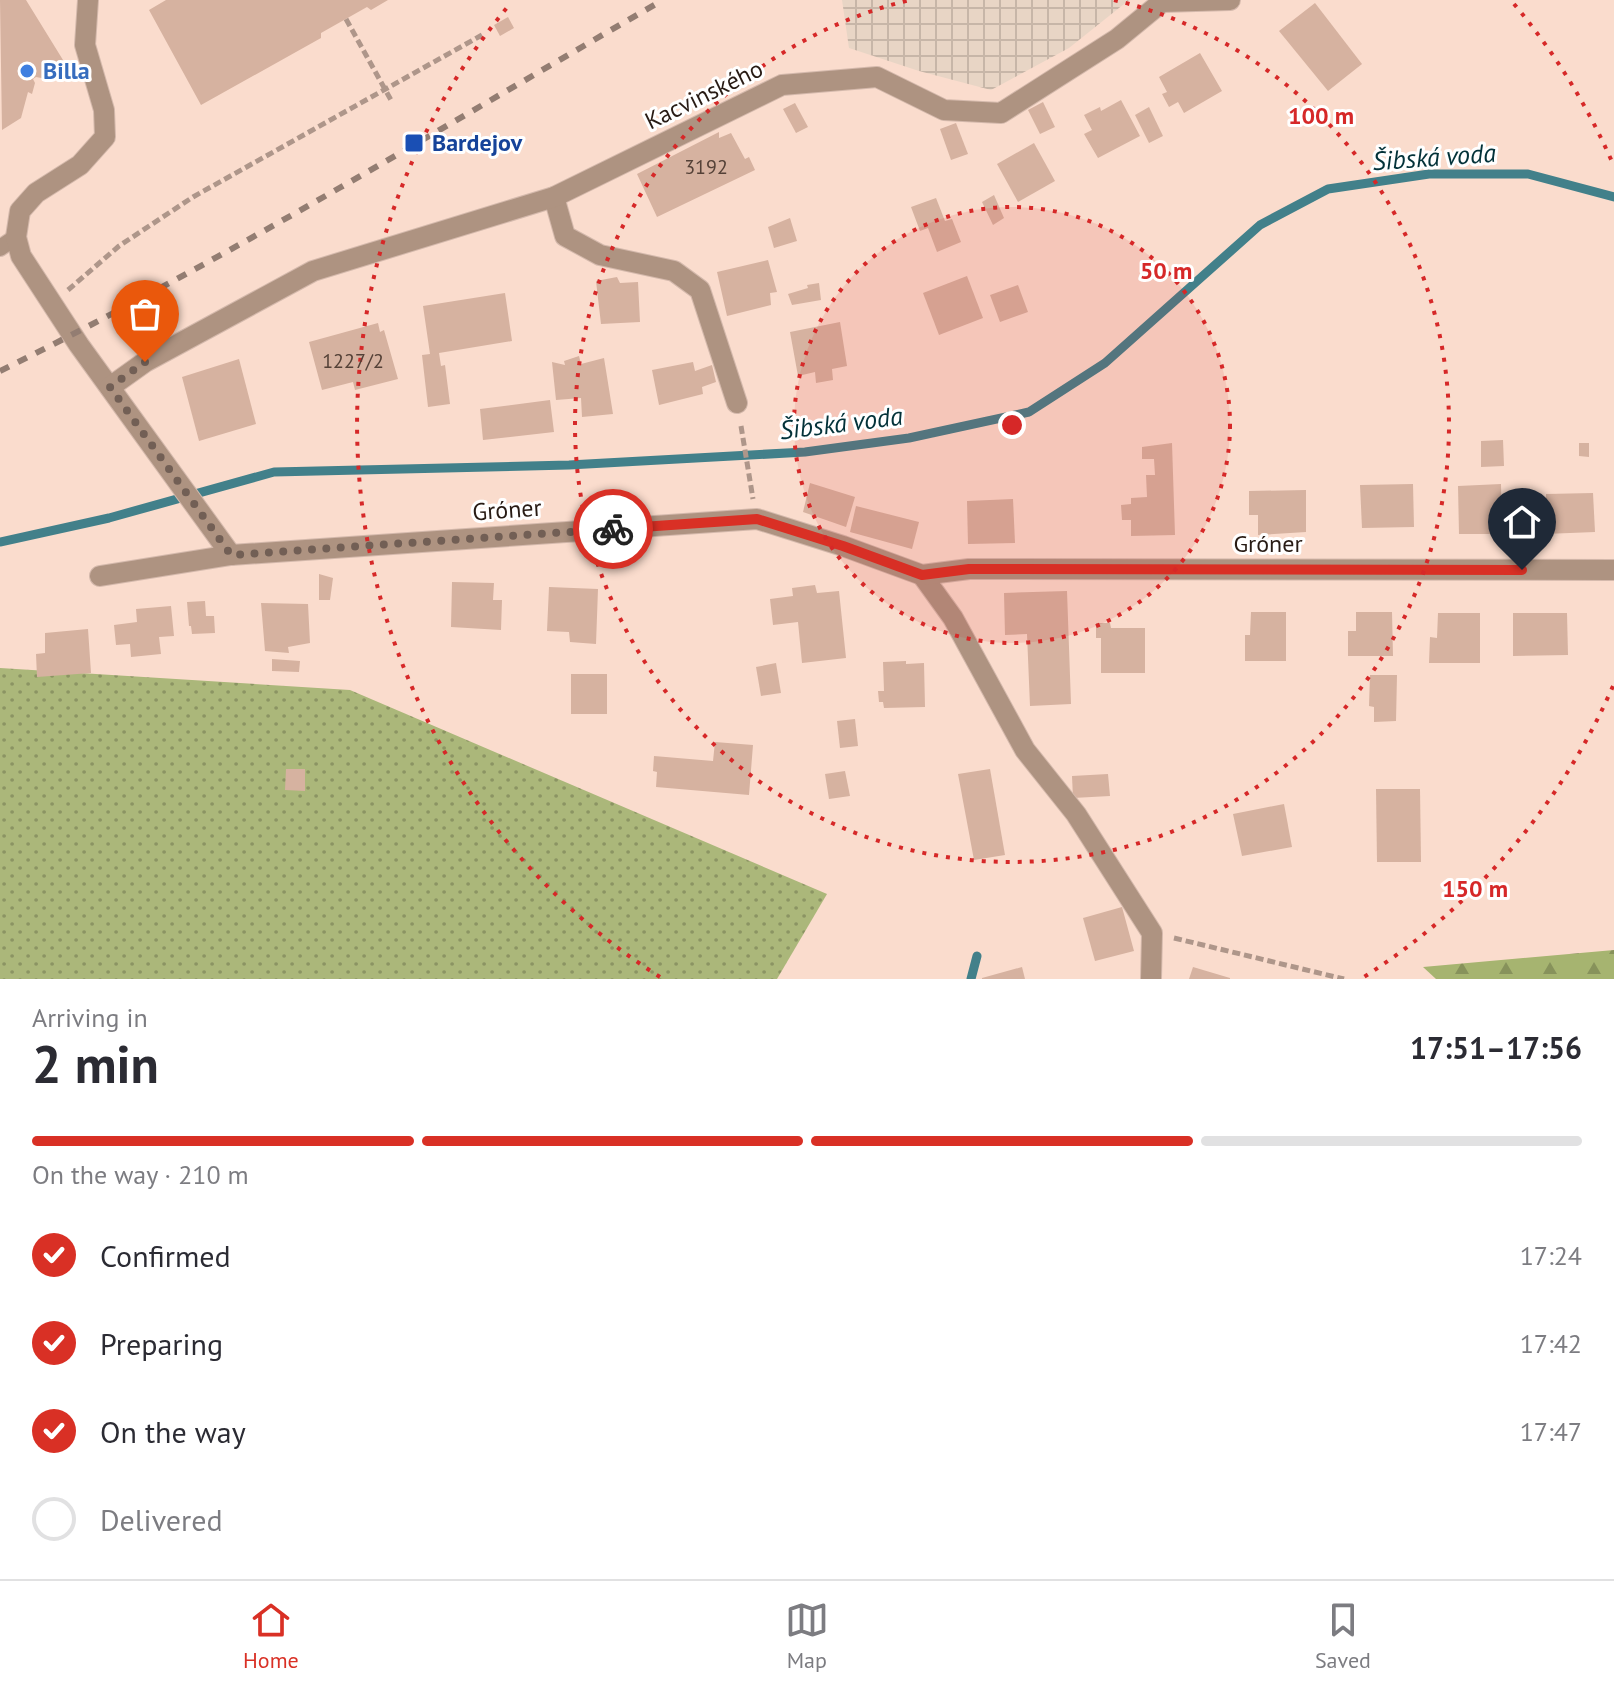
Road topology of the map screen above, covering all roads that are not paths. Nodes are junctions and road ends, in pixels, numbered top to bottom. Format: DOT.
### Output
graph roads {
  1 [pos="88,0"];
  2 [pos="1230,0"];
  3 [pos="554,197"];
  4 [pos="8,242"];
  5 [pos="110,387"];
  6 [pos="737,403"];
  7 [pos="231,555"];
  8 [pos="1614,570"];
  9 [pos="922,575"];
  10 [pos="100,576"];
  11 [pos="1151,979"];
  1 -- 4 [label="street"];
  2 -- 3 [label="street, Kacvinského"];
  3 -- 5 [label="street, Kacvinského"];
  3 -- 6 [label="street"];
  4 -- 5 [label="street"];
  5 -- 7 [label="street"];
  7 -- 9 [label="street, Gróner"];
  7 -- 10 [label="street, Gróner"];
  8 -- 9 [label="street, Gróner"];
  9 -- 11 [label="street"];
}
